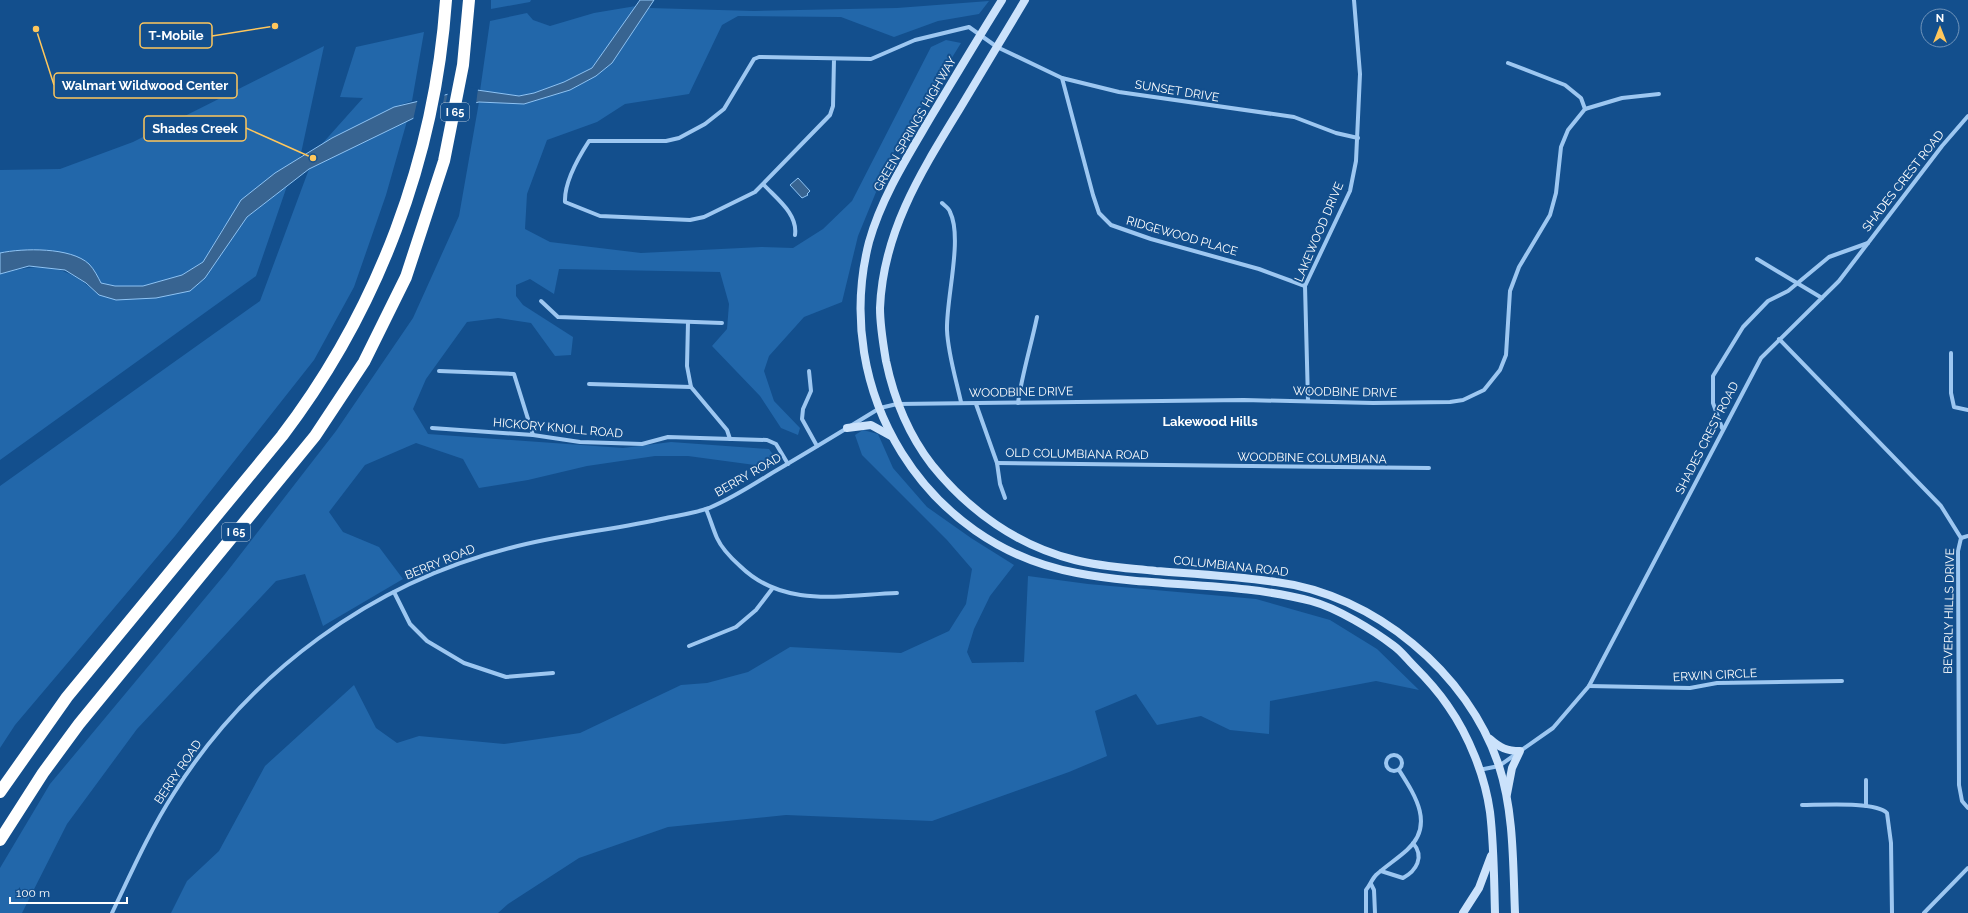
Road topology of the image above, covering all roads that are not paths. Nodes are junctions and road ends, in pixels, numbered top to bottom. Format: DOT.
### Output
graph roads {
  1 [pos="1002,0"];
  2 [pos="1025,0"];
  3 [pos="1354,0"];
  4 [pos="472,1"];
  5 [pos="446,5"];
  6 [pos="980,35"];
  7 [pos="997,47"];
  8 [pos="834,59"];
  9 [pos="1508,62"];
  10 [pos="1062,78"];
  11 [pos="1659,94"];
  12 [pos="1585,109"];
  13 [pos="1968,116"];
  14 [pos="1358,138"];
  15 [pos="764,185"];
  16 [pos="942,203"];
  17 [pos="795,236"];
  18 [pos="1868,243"];
  19 [pos="1757,259"];
  20 [pos="1797,283"];
  21 [pos="1304,286"];
  22 [pos="1822,298"];
  23 [pos="541,301"];
  24 [pos="1037,317"];
  25 [pos="688,322"];
  26 [pos="722,323"];
  27 [pos="1779,339"];
  28 [pos="1951,353"];
  29 [pos="439,371"];
  30 [pos="809,371"];
  31 [pos="589,384"];
  32 [pos="691,387"];
  33 [pos="1308,401"];
  34 [pos="960,402"];
  35 [pos="1018,403"];
  36 [pos="897,404"];
  37 [pos="976,404"];
  38 [pos="880,408"];
  39 [pos="1968,410"];
  40 [pos="432,428"];
  41 [pos="847,428"];
  42 [pos="1722,428"];
  43 [pos="533,435"];
  44 [pos="891,436"];
  45 [pos="730,439"];
  46 [pos="817,446"];
  47 [pos="997,463"];
  48 [pos="788,464"];
  49 [pos="1196,466"];
  50 [pos="1429,468"];
  51 [pos="1005,498"];
  52 [pos="706,509"];
  53 [pos="1968,536"];
  54 [pos="1961,538"];
  55 [pos="1099,565"];
  56 [pos="1098,576"];
  57 [pos="772,589"];
  58 [pos="394,592"];
  59 [pos="897,593"];
  60 [pos="689,646"];
  61 [pos="553,673"];
  62 [pos="1842,681"];
  63 [pos="1588,686"];
  64 [pos="1486,735"];
  65 [pos="1520,751"];
  66 [pos="1499,766"];
  67 [pos="1399,770"];
  68 [pos="1479,770"];
  69 [pos="1866,780"];
  70 [pos="0,792"];
  71 [pos="1506,796"];
  72 [pos="1802,804"];
  73 [pos="1866,806"];
  74 [pos="1968,808"];
  75 [pos="0,840"];
  76 [pos="1413,843"];
  77 [pos="1493,851"];
  78 [pos="1968,868"];
  79 [pos="1381,871"];
  80 [pos="1371,884"];
  81 [pos="112,913"];
  82 [pos="1366,913"];
  83 [pos="1375,913"];
  84 [pos="1463,913"];
  85 [pos="1495,913"];
  86 [pos="1514,913"];
  87 [pos="1892,913"];
  88 [pos="1924,913"];
  1 -- 6 [label="main road, GREEN SPRINGS HIGHWAY"];
  2 -- 7 [label="main road"];
  3 -- 14 [label="street, LAKEWOOD DRIVE"];
  4 -- 75 [label="highway, I 65"];
  5 -- 70 [label="highway, I 65"];
  6 -- 7 [label="street, SUNSET DRIVE"];
  6 -- 8 [label="street, SUNSET DRIVE"];
  6 -- 38 [label="main road, GREEN SPRINGS HIGHWAY"];
  7 -- 10 [label="street, SUNSET DRIVE"];
  7 -- 36 [label="main road"];
  8 -- 15 [label="street"];
  8 -- 15 [label="street"];
  9 -- 12 [label="street"];
  10 -- 14 [label="street, SUNSET DRIVE"];
  10 -- 21 [label="street, RIDGEWOOD PLACE"];
  11 -- 12 [label="street"];
  12 -- 33 [label="street, WOODBINE DRIVE"];
  13 -- 18 [label="street, SHADES CREST ROAD"];
  14 -- 21 [label="street, LAKEWOOD DRIVE"];
  15 -- 17 [label="street"];
  16 -- 34 [label="street"];
  18 -- 20 [label="street"];
  18 -- 22 [label="street, SHADES CREST ROAD"];
  19 -- 20 [label="street"];
  20 -- 22 [label="street"];
  20 -- 42 [label="street"];
  21 -- 33 [label="street, LAKEWOOD DRIVE"];
  22 -- 27 [label="street, SHADES CREST ROAD"];
  23 -- 25 [label="street"];
  24 -- 35 [label="street"];
  25 -- 26 [label="street"];
  25 -- 32 [label="street"];
  27 -- 42 [label="street, SHADES CREST ROAD"];
  27 -- 54 [label="street, BEVERLY HILLS DRIVE"];
  28 -- 39 [label="street"];
  29 -- 43 [label="street"];
  30 -- 46 [label="street"];
  31 -- 32 [label="street"];
  32 -- 45 [label="street"];
  33 -- 35 [label="street, WOODBINE DRIVE"];
  34 -- 36 [label="street, WOODBINE DRIVE"];
  34 -- 37 [label="street, WOODBINE DRIVE"];
  35 -- 37 [label="street, WOODBINE DRIVE"];
  36 -- 38 [label="street, BERRY ROAD"];
  36 -- 55 [label="main road, COLUMBIANA ROAD"];
  37 -- 47 [label="street, OLD COLUMBIANA ROAD"];
  38 -- 41 [label="street, BERRY ROAD"];
  38 -- 44 [label="main road, COLUMBIANA ROAD"];
  40 -- 43 [label="street, HICKORY KNOLL ROAD"];
  41 -- 44 [label="main road"];
  41 -- 46 [label="street, BERRY ROAD"];
  42 -- 63 [label="street, SHADES CREST ROAD"];
  43 -- 45 [label="street, HICKORY KNOLL ROAD"];
  44 -- 56 [label="main road, COLUMBIANA ROAD"];
  45 -- 48 [label="street, HICKORY KNOLL ROAD"];
  46 -- 48 [label="street, BERRY ROAD"];
  47 -- 49 [label="street, OLD COLUMBIANA ROAD"];
  47 -- 51 [label="street"];
  48 -- 52 [label="street, BERRY ROAD"];
  49 -- 50 [label="street, WOODBINE COLUMBIANA"];
  52 -- 57 [label="street"];
  52 -- 58 [label="street, BERRY ROAD"];
  53 -- 54 [label="street"];
  54 -- 74 [label="street, BEVERLY HILLS DRIVE"];
  55 -- 56 [label="main road"];
  55 -- 64 [label="main road, COLUMBIANA ROAD"];
  56 -- 68 [label="main road, COLUMBIANA ROAD"];
  57 -- 59 [label="street"];
  57 -- 60 [label="street"];
  58 -- 61 [label="street"];
  58 -- 81 [label="street, BERRY ROAD"];
  62 -- 63 [label="street, ERWIN CIRCLE"];
  63 -- 65 [label="street, SHADES CREST ROAD"];
  64 -- 65 [label="main road"];
  64 -- 66 [label="main road, COLUMBIANA ROAD"];
  65 -- 66 [label="street, SHADES CREST ROAD"];
  65 -- 71 [label="main road"];
  66 -- 68 [label="street, SHADES CREST ROAD"];
  66 -- 71 [label="main road, COLUMBIANA ROAD"];
  67 -- 67 [label="street"];
  67 -- 76 [label="street"];
  68 -- 77 [label="main road, COLUMBIANA ROAD"];
  69 -- 73 [label="street"];
  71 -- 86 [label="main road, COLUMBIANA ROAD"];
  72 -- 73 [label="street"];
  73 -- 87 [label="street"];
  76 -- 79 [label="street"];
  76 -- 79 [label="street"];
  77 -- 84 [label="main road"];
  77 -- 85 [label="main road, COLUMBIANA ROAD"];
  78 -- 88 [label="street"];
  79 -- 80 [label="street"];
  80 -- 82 [label="street"];
  80 -- 83 [label="street"];
}
